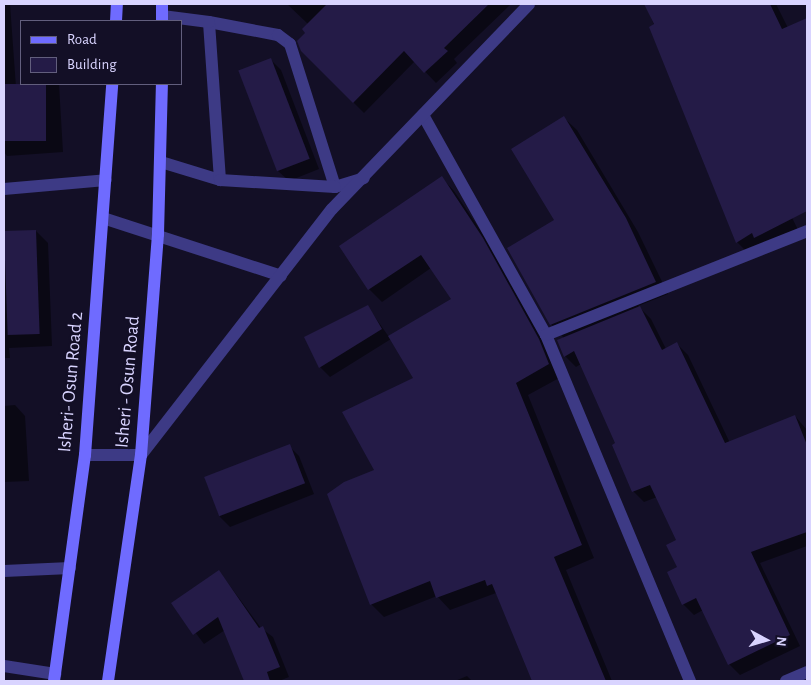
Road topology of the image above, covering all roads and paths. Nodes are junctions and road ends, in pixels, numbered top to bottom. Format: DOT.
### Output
graph roads {
  1 [pos="117,4"];
  2 [pos="529,4"];
  3 [pos="162,14"];
  4 [pos="116,20"];
  5 [pos="209,22"];
  6 [pos="112,85"];
  7 [pos="162,85"];
  8 [pos="423,115"];
  9 [pos="161,162"];
  10 [pos="364,178"];
  11 [pos="106,180"];
  12 [pos="220,180"];
  13 [pos="336,187"];
  14 [pos="4,189"];
  15 [pos="103,218"];
  16 [pos="807,231"];
  17 [pos="158,234"];
  18 [pos="282,276"];
  19 [pos="546,335"];
  20 [pos="141,455"];
  21 [pos="85,456"];
  22 [pos="70,568"];
  23 [pos="4,572"];
  24 [pos="4,666"];
  25 [pos="807,672"];
  26 [pos="55,678"];
  27 [pos="108,681"];
  28 [pos="690,681"];
  29 [pos="786,681"];
  1 -- 4 [label="main road"];
  2 -- 8 [label="street"];
  3 -- 5 [label="street"];
  5 -- 12 [label="street"];
  5 -- 13 [label="street"];
  6 -- 11 [label="main road, Isheri- Osun Road 2"];
  7 -- 9 [label="main road, Isheri - Osun Road"];
  8 -- 10 [label="street"];
  8 -- 19 [label="street"];
  9 -- 12 [label="street"];
  9 -- 17 [label="main road, Isheri - Osun Road"];
  10 -- 13 [label="street"];
  10 -- 18 [label="street"];
  11 -- 14 [label="street"];
  11 -- 15 [label="main road, Isheri- Osun Road 2"];
  12 -- 13 [label="street"];
  15 -- 17 [label="street"];
  15 -- 21 [label="main road, Isheri- Osun Road 2"];
  16 -- 19 [label="street"];
  17 -- 18 [label="street"];
  17 -- 20 [label="main road, Isheri - Osun Road"];
  18 -- 20 [label="street"];
  19 -- 28 [label="street"];
  20 -- 21 [label="street"];
  20 -- 27 [label="main road, Isheri - Osun Road"];
  21 -- 22 [label="main road, Isheri- Osun Road 2"];
  22 -- 23 [label="street"];
  22 -- 26 [label="main road, Isheri- Osun Road 2"];
  24 -- 26 [label="street"];
  25 -- 29 [label="street"];
}
